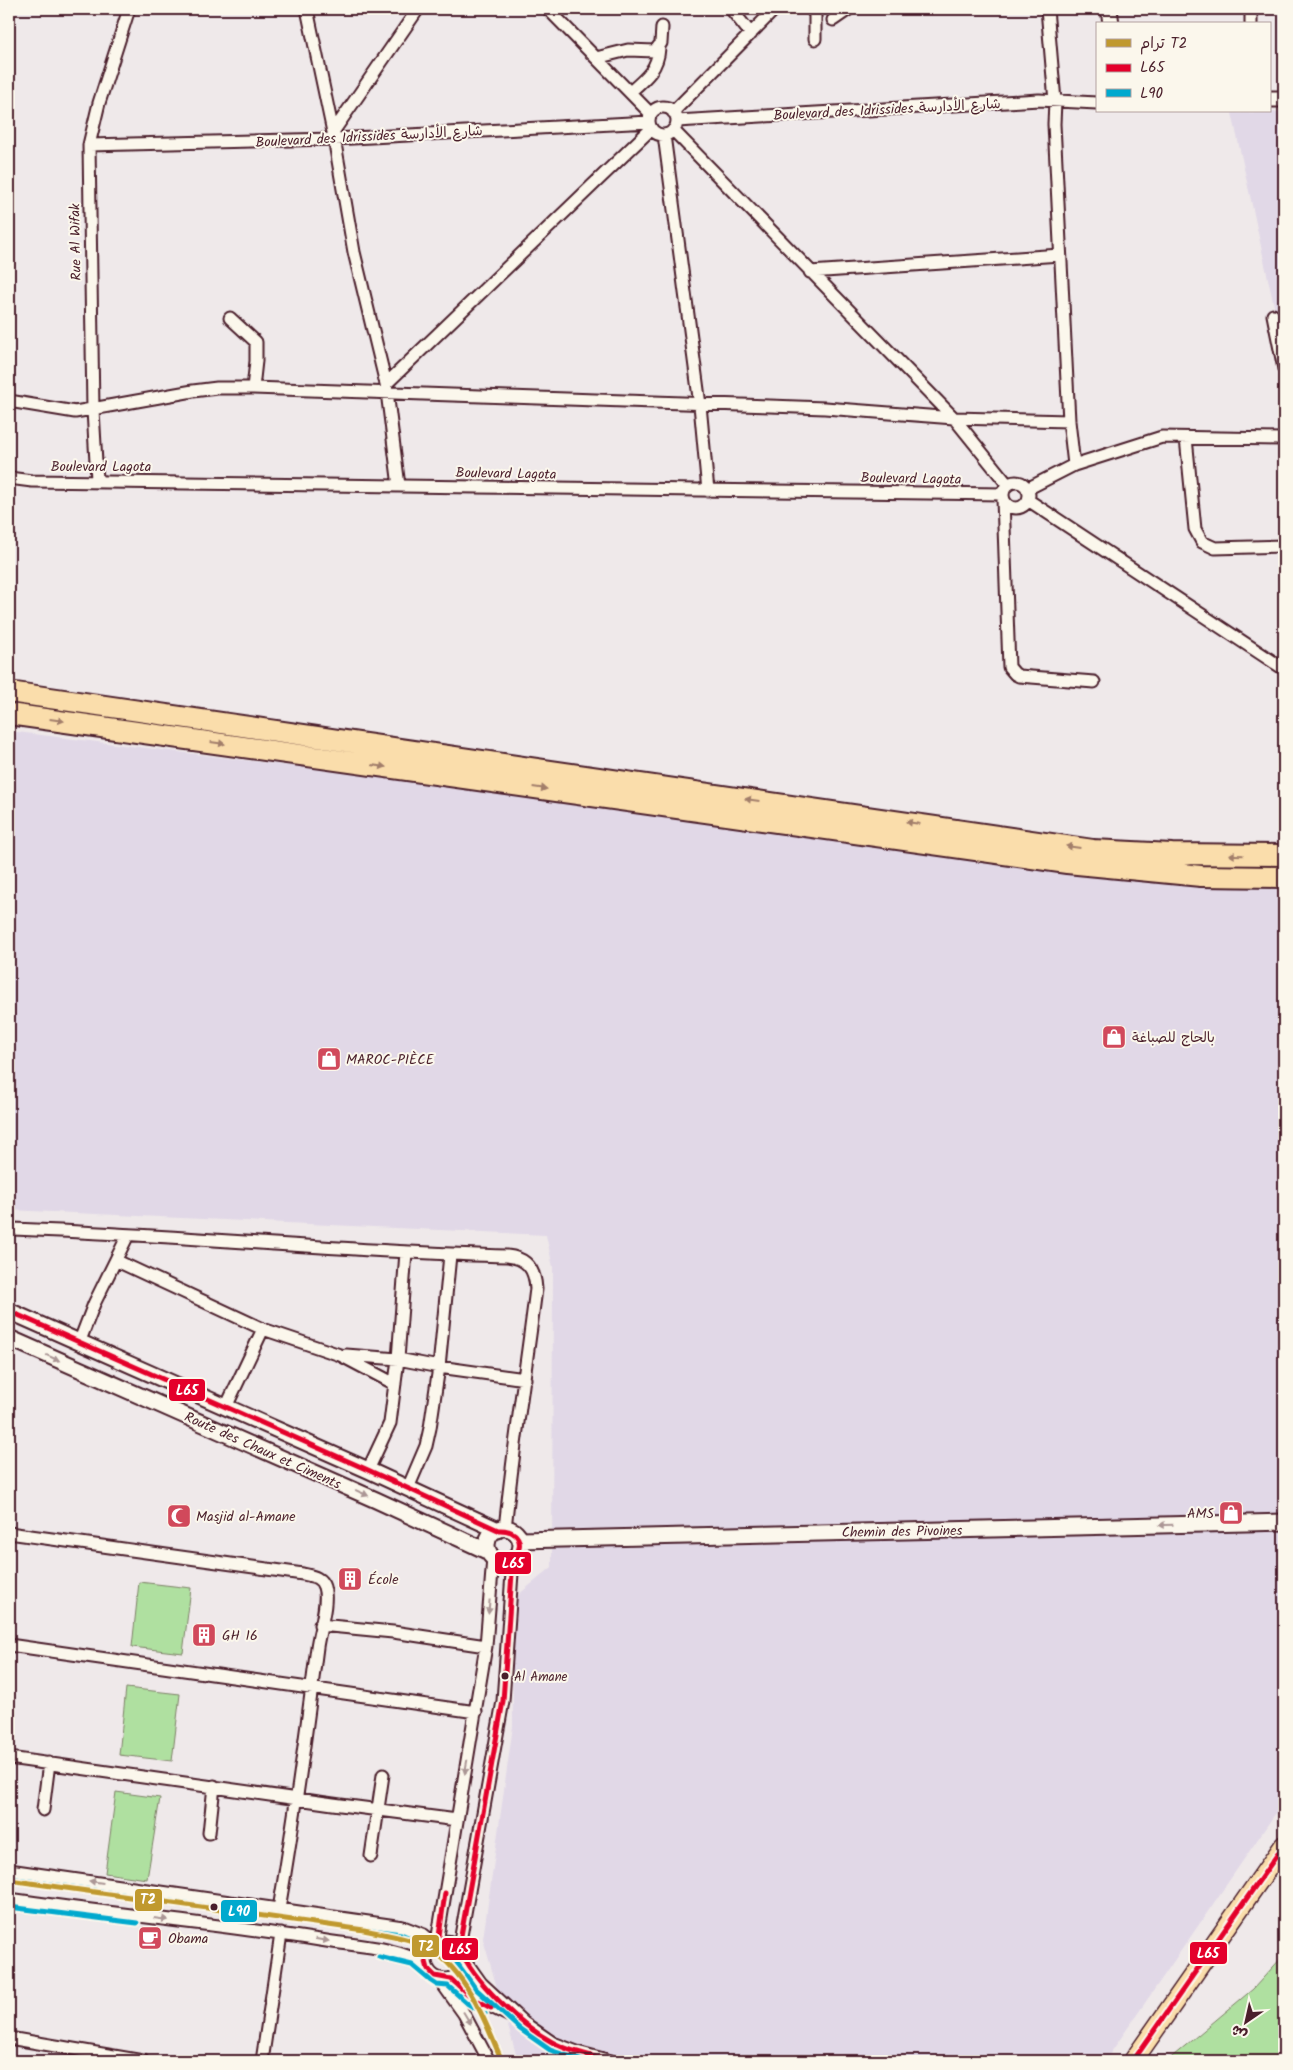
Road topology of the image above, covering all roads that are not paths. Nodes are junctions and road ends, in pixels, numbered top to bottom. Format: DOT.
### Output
graph roads {
  1 [pos="129,9"];
  2 [pos="307,9"];
  3 [pos="418,9"];
  4 [pos="548,9"];
  5 [pos="731,9"];
  6 [pos="775,9"];
  7 [pos="811,9"];
  8 [pos="849,9"];
  9 [pos="1047,9"];
  10 [pos="1108,9"];
  11 [pos="1250,9"];
  12 [pos="833,20"];
  13 [pos="1111,22"];
  14 [pos="1251,22"];
  15 [pos="662,26"];
  16 [pos="751,34"];
  17 [pos="815,39"];
  18 [pos="659,48"];
  19 [pos="596,58"];
  20 [pos="630,92"];
  21 [pos="1284,98"];
  22 [pos="1270,99"];
  23 [pos="1055,101"];
  24 [pos="1096,103"];
  25 [pos="650,121"];
  26 [pos="672,125"];
  27 [pos="333,136"];
  28 [pos="89,146"];
  29 [pos="1060,255"];
  30 [pos="810,272"];
  31 [pos="1273,315"];
  32 [pos="230,318"];
  33 [pos="1284,369"];
  34 [pos="253,388"];
  35 [pos="386,389"];
  36 [pos="9,401"];
  37 [pos="700,405"];
  38 [pos="93,410"];
  39 [pos="954,418"];
  40 [pos="1069,420"];
  41 [pos="1186,438"];
  42 [pos="1284,439"];
  43 [pos="1074,465"];
  44 [pos="9,478"];
  45 [pos="97,480"];
  46 [pos="399,486"];
  47 [pos="1027,488"];
  48 [pos="708,491"];
  49 [pos="1005,493"];
  50 [pos="1028,500"];
  51 [pos="1284,546"];
  52 [pos="1284,669"];
  53 [pos="1094,682"];
  54 [pos="9,692"];
  55 [pos="9,714"];
  56 [pos="1284,856"];
  57 [pos="1284,877"];
  58 [pos="9,1229"];
  59 [pos="128,1235"];
  60 [pos="406,1252"];
  61 [pos="450,1255"];
  62 [pos="117,1261"];
  63 [pos="9,1311"];
  64 [pos="263,1329"];
  65 [pos="9,1338"];
  66 [pos="79,1343"];
  67 [pos="340,1355"];
  68 [pos="398,1359"];
  69 [pos="439,1368"];
  70 [pos="525,1379"];
  71 [pos="395,1384"];
  72 [pos="226,1407"];
  73 [pos="368,1470"];
  74 [pos="408,1488"];
  75 [pos="1284,1522"];
  76 [pos="502,1529"];
  77 [pos="9,1534"];
  78 [pos="520,1540"];
  79 [pos="491,1555"];
  80 [pos="513,1559"];
  81 [pos="320,1625"];
  82 [pos="9,1645"];
  83 [pos="486,1646"];
  84 [pos="312,1690"];
  85 [pos="476,1712"];
  86 [pos="9,1758"];
  87 [pos="49,1763"];
  88 [pos="383,1775"];
  89 [pos="214,1786"];
  90 [pos="298,1799"];
  91 [pos="43,1810"];
  92 [pos="378,1810"];
  93 [pos="457,1820"];
  94 [pos="209,1833"];
  95 [pos="1284,1846"];
  96 [pos="371,1856"];
  97 [pos="9,1870"];
  98 [pos="9,1899"];
  99 [pos="279,1909"];
  100 [pos="281,1934"];
  101 [pos="436,1943"];
  102 [pos="459,1947"];
  103 [pos="464,1959"];
  104 [pos="426,1965"];
  105 [pos="445,1979"];
  106 [pos="524,2023"];
  107 [pos="9,2038"];
  108 [pos="143,2061"];
  109 [pos="262,2061"];
  110 [pos="489,2061"];
  111 [pos="611,2061"];
  112 [pos="1133,2061"];
  1 -- 28 [label="street, Rue Al Wifak"];
  2 -- 27 [label="street"];
  3 -- 27 [label="street"];
  4 -- 19 [label="street"];
  5 -- 16 [label="street"];
  6 -- 16 [label="street"];
  7 -- 17 [label="street"];
  8 -- 12 [label="street"];
  9 -- 23 [label="street"];
  10 -- 13 [label="street"];
  11 -- 14 [label="street"];
  15 -- 18 [label="street"];
  16 -- 26 [label="street"];
  18 -- 19 [label="street"];
  18 -- 20 [label="street"];
  19 -- 20 [label="street"];
  20 -- 25 [label="street"];
  21 -- 22 [label="street"];
  23 -- 24 [label="street, Boulevard des Idrissides شارع الأدارسة"];
  23 -- 26 [label="street, Boulevard des Idrissides شارع الأدارسة"];
  23 -- 29 [label="street"];
  25 -- 26 [label="street"];
  25 -- 26 [label="street, Boulevard des Idrissides شارع الأدارسة"];
  25 -- 27 [label="street, Boulevard des Idrissides شارع الأدارسة"];
  25 -- 35 [label="street"];
  26 -- 30 [label="street"];
  26 -- 37 [label="street"];
  27 -- 28 [label="street, Boulevard des Idrissides شارع الأدارسة"];
  27 -- 35 [label="street"];
  28 -- 38 [label="street, Rue Al Wifak"];
  29 -- 30 [label="street"];
  29 -- 40 [label="street"];
  30 -- 39 [label="street"];
  31 -- 33 [label="street"];
  32 -- 34 [label="street"];
  34 -- 35 [label="street"];
  34 -- 38 [label="street"];
  35 -- 37 [label="street"];
  35 -- 46 [label="street"];
  36 -- 38 [label="street"];
  37 -- 39 [label="street"];
  37 -- 48 [label="street"];
  38 -- 45 [label="street, Rue Al Wifak"];
  39 -- 40 [label="street"];
  39 -- 49 [label="street"];
  40 -- 43 [label="street"];
  41 -- 42 [label="street"];
  41 -- 43 [label="street"];
  41 -- 51 [label="street"];
  43 -- 47 [label="street"];
  44 -- 45 [label="street, Boulevard Lagota"];
  45 -- 46 [label="street, Boulevard Lagota"];
  46 -- 48 [label="street, Boulevard Lagota"];
  47 -- 49 [label="street"];
  47 -- 50 [label="street"];
  48 -- 49 [label="street, Boulevard Lagota"];
  49 -- 50 [label="street"];
  49 -- 53 [label="street"];
  50 -- 52 [label="street"];
  56 -- 54 [label="highway, one-way"];
  55 -- 57 [label="highway, one-way"];
  58 -- 59 [label="street"];
  59 -- 60 [label="street"];
  59 -- 62 [label="street"];
  60 -- 61 [label="street"];
  60 -- 68 [label="street"];
  61 -- 69 [label="street"];
  61 -- 70 [label="street"];
  62 -- 64 [label="street"];
  62 -- 66 [label="street"];
  63 -- 66 [label="street, Route des Chaux et Ciments"];
  64 -- 67 [label="street"];
  64 -- 72 [label="street"];
  65 -- 79 [label="street, Route des Chaux et Ciments, one-way"];
  66 -- 72 [label="street, Route des Chaux et Ciments"];
  67 -- 68 [label="street"];
  67 -- 71 [label="street"];
  68 -- 69 [label="street"];
  68 -- 71 [label="street"];
  69 -- 70 [label="street"];
  69 -- 74 [label="street"];
  70 -- 76 [label="street"];
  71 -- 73 [label="street"];
  72 -- 73 [label="street, Route des Chaux et Ciments"];
  73 -- 74 [label="street, Route des Chaux et Ciments"];
  74 -- 76 [label="street, Route des Chaux et Ciments"];
  75 -- 78 [label="street, Chemin des Pivoines, one-way"];
  76 -- 78 [label="street"];
  76 -- 79 [label="street"];
  77 -- 81 [label="street"];
  78 -- 80 [label="street"];
  79 -- 80 [label="street"];
  79 -- 83 [label="street, one-way"];
  80 -- 102 [label="street"];
  81 -- 83 [label="street"];
  81 -- 84 [label="street"];
  82 -- 84 [label="street"];
  83 -- 85 [label="street"];
  84 -- 85 [label="street"];
  84 -- 90 [label="street"];
  85 -- 93 [label="street, one-way"];
  86 -- 87 [label="street"];
  87 -- 89 [label="street"];
  87 -- 91 [label="street"];
  88 -- 92 [label="street"];
  89 -- 90 [label="street"];
  89 -- 94 [label="street"];
  90 -- 92 [label="street"];
  90 -- 99 [label="street"];
  92 -- 93 [label="street"];
  92 -- 96 [label="street"];
  93 -- 101 [label="street"];
  95 -- 112 [label="main road"];
  99 -- 97 [label="street, one-way"];
  98 -- 100 [label="street, one-way"];
  99 -- 101 [label="street"];
  100 -- 104 [label="street, one-way"];
  100 -- 109 [label="street"];
  101 -- 102 [label="street"];
  101 -- 104 [label="street"];
  102 -- 103 [label="street"];
  103 -- 105 [label="street"];
  103 -- 106 [label="street"];
  104 -- 105 [label="street"];
  105 -- 106 [label="street"];
  105 -- 110 [label="street, one-way"];
  106 -- 111 [label="street"];
  107 -- 108 [label="street"];
}
